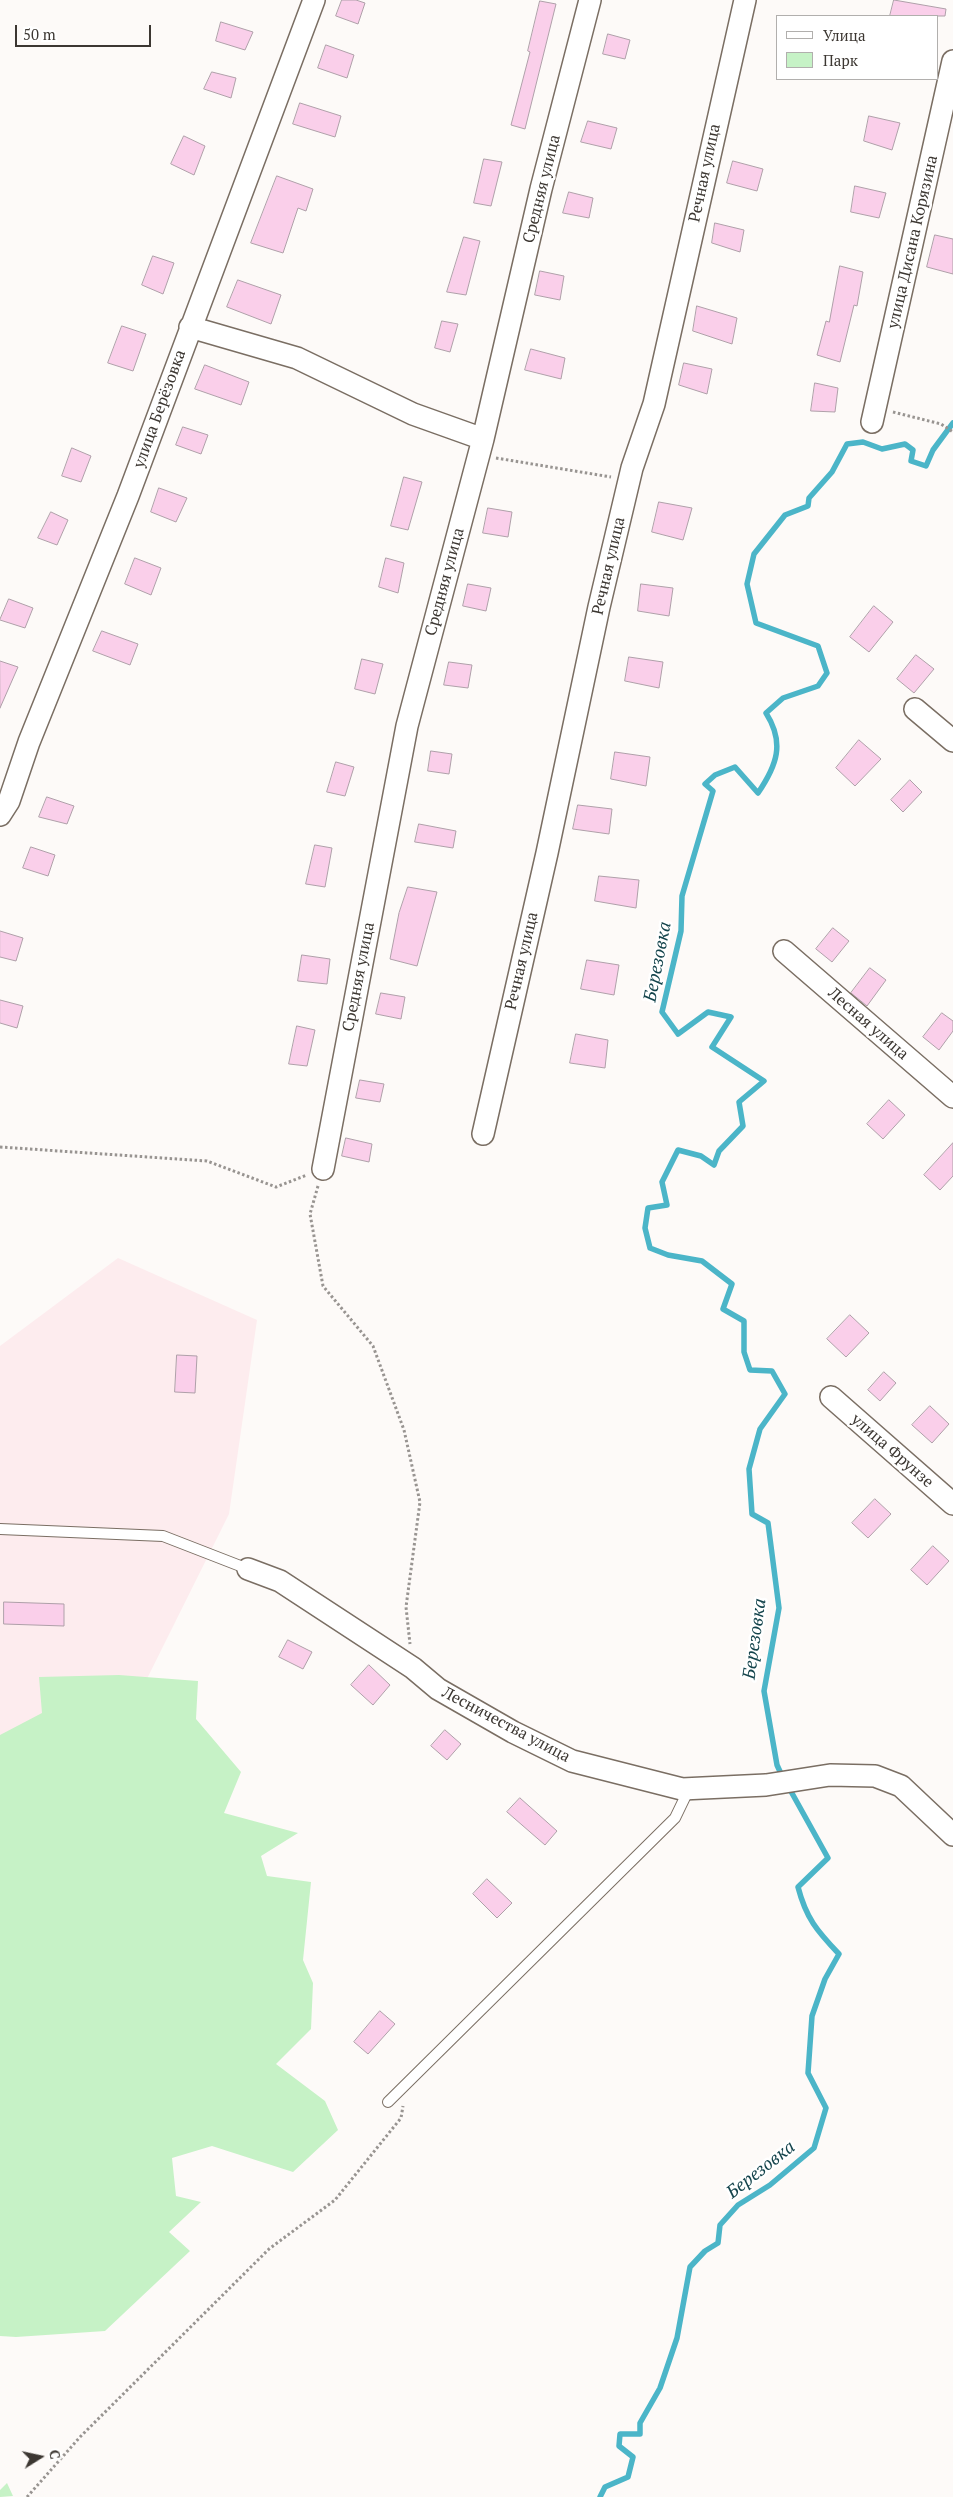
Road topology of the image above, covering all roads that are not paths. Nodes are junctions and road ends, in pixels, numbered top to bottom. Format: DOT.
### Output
graph roads {
  1 [pos="314,0"];
  2 [pos="590,0"];
  3 [pos="745,0"];
  4 [pos="953,61"];
  5 [pos="190,327"];
  6 [pos="874,415"];
  7 [pos="480,447"];
  8 [pos="915,709"];
  9 [pos="953,741"];
  10 [pos="0,815"];
  11 [pos="784,951"];
  12 [pos="953,1097"];
  13 [pos="483,1134"];
  14 [pos="323,1169"];
  15 [pos="831,1397"];
  16 [pos="953,1504"];
  17 [pos="0,1529"];
  18 [pos="248,1569"];
  19 [pos="689,1789"];
  20 [pos="953,1835"];
  21 [pos="388,2102"];
  1 -- 5 [label="street, улица Берёзовка"];
  2 -- 7 [label="street, Средняя улица"];
  3 -- 13 [label="street, Речная улица"];
  4 -- 6 [label="street, улица Дисана Корязина"];
  5 -- 7 [label="street"];
  5 -- 10 [label="street, улица Берёзовка"];
  7 -- 14 [label="street, Средняя улица"];
  8 -- 9 [label="street"];
  11 -- 12 [label="street, Лесная улица"];
  15 -- 16 [label="street, улица Фрунзе"];
  17 -- 18 [label="lane"];
  18 -- 19 [label="street, Лесничества улица"];
  19 -- 20 [label="street, Лесничества улица"];
  19 -- 21 [label="lane"];
}
